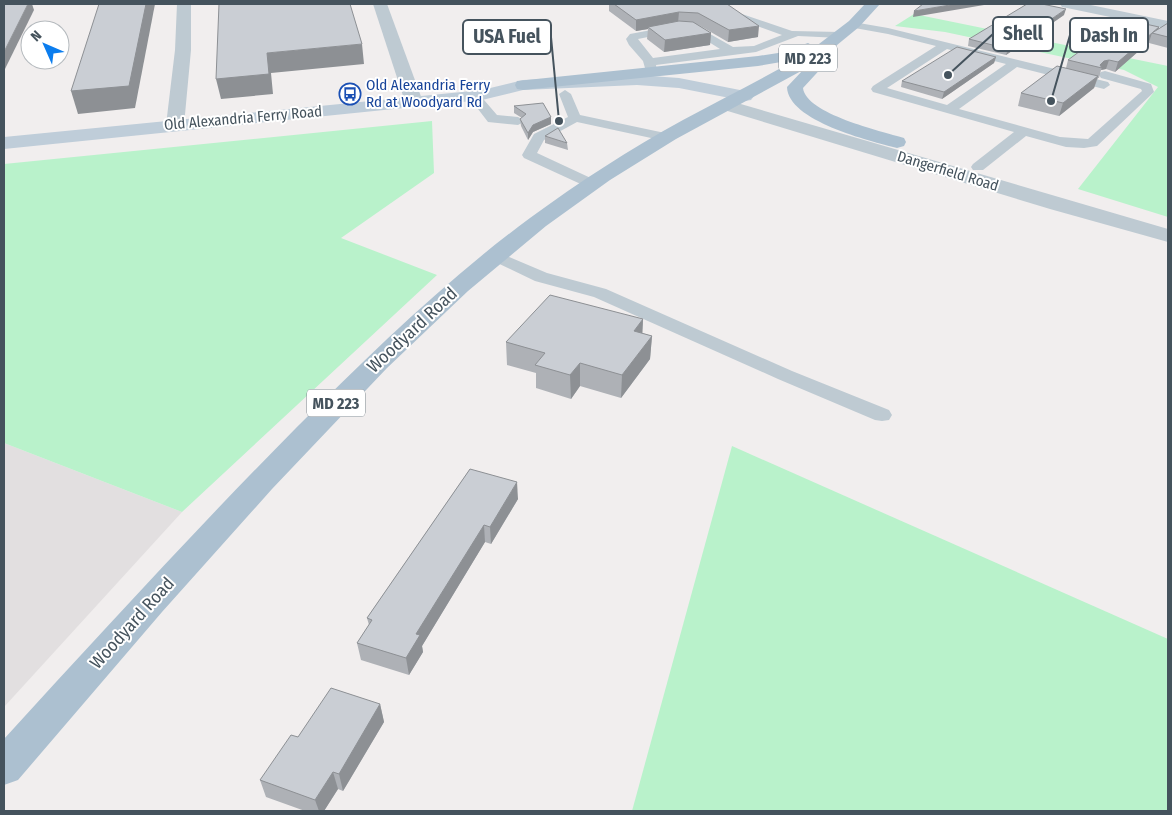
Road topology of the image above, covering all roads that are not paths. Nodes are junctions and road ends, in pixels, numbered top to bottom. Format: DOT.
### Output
graph roads {
  1 [pos="184,4"];
  2 [pos="380,4"];
  3 [pos="873,4"];
  4 [pos="1067,4"];
  5 [pos="1124,4"];
  6 [pos="1108,12"];
  7 [pos="739,16"];
  8 [pos="1168,25"];
  9 [pos="846,30"];
  10 [pos="790,34"];
  11 [pos="946,45"];
  12 [pos="731,51"];
  13 [pos="1010,61"];
  14 [pos="942,62"];
  15 [pos="927,64"];
  16 [pos="1062,65"];
  17 [pos="650,67"];
  18 [pos="982,71"];
  19 [pos="998,75"];
  20 [pos="968,81"];
  21 [pos="524,85"];
  22 [pos="984,85"];
  23 [pos="955,90"];
  24 [pos="565,94"];
  25 [pos="971,94"];
  26 [pos="478,96"];
  27 [pos="736,101"];
  28 [pos="414,102"];
  29 [pos="949,110"];
  30 [pos="575,116"];
  31 [pos="547,118"];
  32 [pos="518,121"];
  33 [pos="175,125"];
  34 [pos="1024,131"];
  35 [pos="666,138"];
  36 [pos="4,142"];
  37 [pos="897,142"];
  38 [pos="978,167"];
  39 [pos="590,183"];
  40 [pos="1168,226"];
  41 [pos="1168,236"];
  42 [pos="495,256"];
  43 [pos="882,415"];
  44 [pos="4,767"];
  1 -- 33 [label="street"];
  2 -- 28 [label="street"];
  3 -- 9 [label="main road, Woodyard Road / MD 223"];
  4 -- 6 [label="street"];
  5 -- 6 [label="street"];
  6 -- 8 [label="street"];
  7 -- 10 [label="lane"];
  9 -- 10 [label="lane"];
  9 -- 11 [label="lane"];
  9 -- 17 [label="main road"];
  9 -- 27 [label="main road, Woodyard Road / MD 223"];
  9 -- 37 [label="main road"];
  10 -- 12 [label="lane"];
  11 -- 13 [label="lane"];
  11 -- 15 [label="lane"];
  12 -- 17 [label="lane"];
  12 -- 17 [label="lane"];
  13 -- 16 [label="lane"];
  13 -- 19 [label="lane"];
  13 -- 34 [label="lane"];
  14 -- 15 [label="lane"];
  15 -- 29 [label="lane"];
  17 -- 21 [label="main road"];
  18 -- 19 [label="lane"];
  19 -- 22 [label="lane"];
  20 -- 22 [label="lane"];
  21 -- 26 [label="main road, Old Alexandria Ferry Road"];
  21 -- 27 [label="main road, Old Alexandria Ferry Road"];
  22 -- 25 [label="lane"];
  23 -- 25 [label="lane"];
  24 -- 26 [label="main road, Old Alexandria Ferry Road"];
  24 -- 27 [label="main road, Old Alexandria Ferry Road"];
  24 -- 30 [label="lane"];
  25 -- 29 [label="lane"];
  26 -- 28 [label="main road, Old Alexandria Ferry Road"];
  26 -- 32 [label="lane"];
  27 -- 35 [label="main road, Woodyard Road / MD 223"];
  27 -- 37 [label="street, Dangerfield Road"];
  27 -- 41 [label="street, Dangerfield Road"];
  28 -- 33 [label="main road, Old Alexandria Ferry Road"];
  29 -- 34 [label="lane"];
  30 -- 31 [label="lane"];
  30 -- 35 [label="lane"];
  30 -- 39 [label="lane"];
  33 -- 36 [label="main road, Old Alexandria Ferry Road"];
  34 -- 38 [label="lane"];
  35 -- 39 [label="main road, Woodyard Road / MD 223"];
  37 -- 38 [label="street, Dangerfield Road"];
  38 -- 40 [label="street, Dangerfield Road"];
  39 -- 42 [label="main road, Woodyard Road / MD 223"];
  42 -- 43 [label="lane"];
  42 -- 44 [label="main road, Woodyard Road / MD 223"];
}
